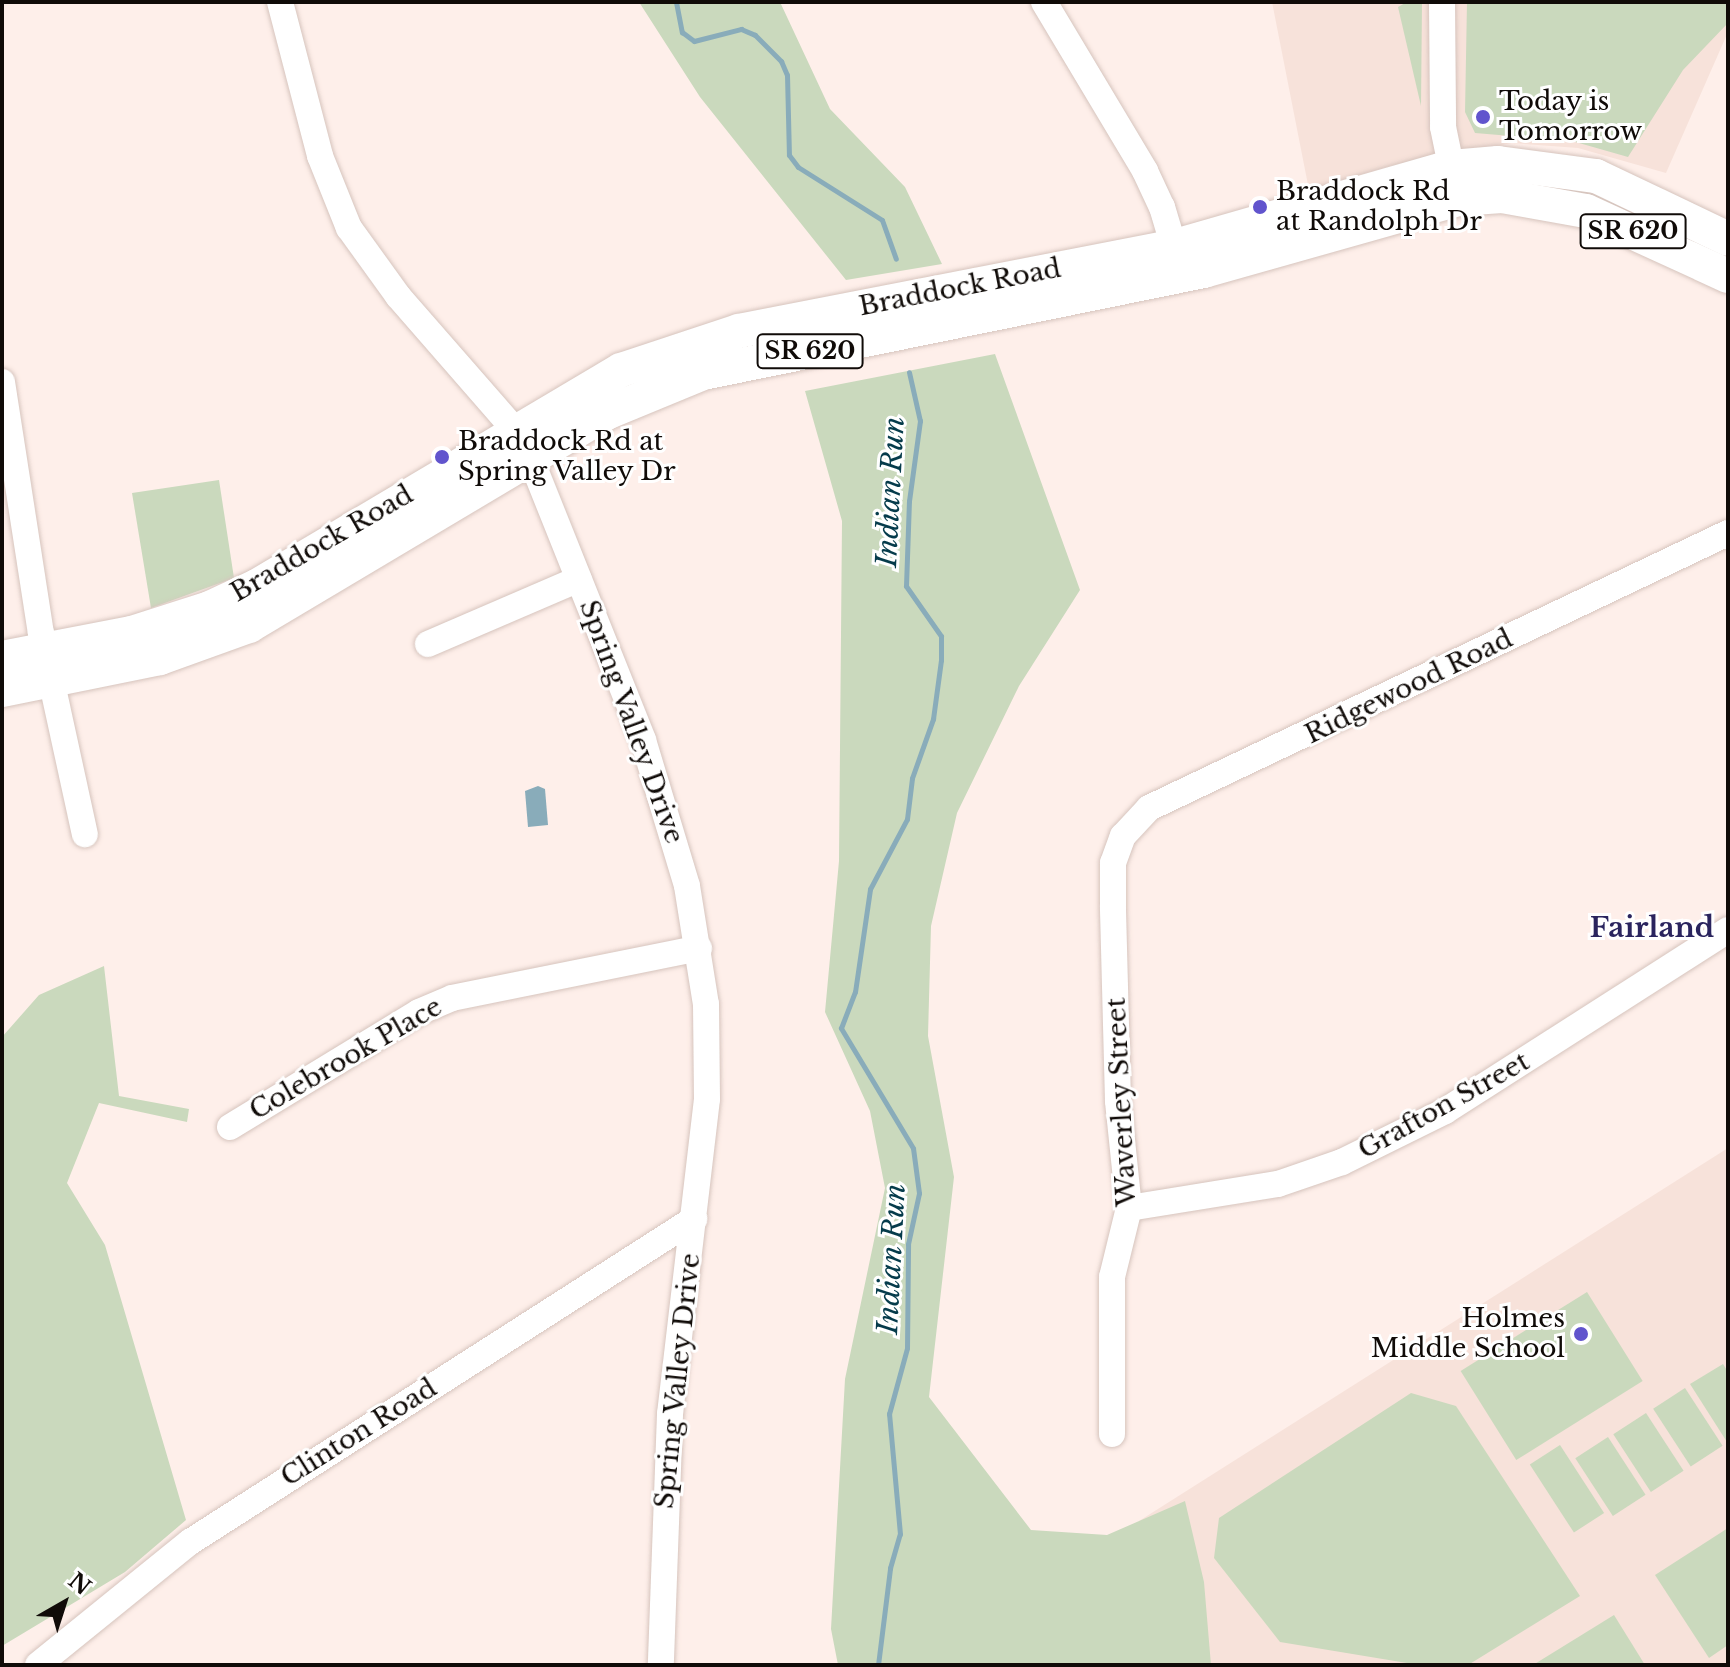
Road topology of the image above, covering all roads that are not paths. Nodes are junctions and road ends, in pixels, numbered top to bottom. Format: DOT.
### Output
graph roads {
  1 [pos="280,2"];
  2 [pos="1044,2"];
  3 [pos="1442,2"];
  4 [pos="1455,183"];
  5 [pos="1728,239"];
  6 [pos="1178,261"];
  7 [pos="1728,276"];
  8 [pos="2,382"];
  9 [pos="522,444"];
  10 [pos="1728,533"];
  11 [pos="579,579"];
  12 [pos="428,644"];
  13 [pos="2,658"];
  14 [pos="48,665"];
  15 [pos="2,690"];
  16 [pos="85,834"];
  17 [pos="1113,863"];
  18 [pos="1728,930"];
  19 [pos="699,948"];
  20 [pos="230,1127"];
  21 [pos="1129,1208"];
  22 [pos="694,1219"];
  23 [pos="1112,1434"];
  24 [pos="38,1665"];
  25 [pos="661,1665"];
  1 -- 9 [label="street, Spring Valley Drive"];
  2 -- 6 [label="street"];
  3 -- 4 [label="street"];
  4 -- 5 [label="main road, Braddock Road / SR 620"];
  4 -- 6 [label="main road, Braddock Road / SR 620"];
  4 -- 7 [label="main road, Braddock Road / SR 620"];
  6 -- 9 [label="main road, Braddock Road / SR 620"];
  8 -- 14 [label="street"];
  9 -- 11 [label="street, Spring Valley Drive"];
  9 -- 14 [label="main road, Braddock Road / SR 620"];
  10 -- 17 [label="street, Ridgewood Road"];
  11 -- 12 [label="street"];
  11 -- 19 [label="street, Spring Valley Drive"];
  13 -- 14 [label="main road, Braddock Road / SR 620"];
  14 -- 15 [label="main road, Braddock Road / SR 620"];
  14 -- 16 [label="street"];
  17 -- 21 [label="street, Waverley Street"];
  18 -- 21 [label="street, Grafton Street"];
  19 -- 20 [label="street, Colebrook Place"];
  19 -- 22 [label="street, Spring Valley Drive"];
  21 -- 23 [label="street, Waverley Street"];
  22 -- 24 [label="street, Clinton Road"];
  22 -- 25 [label="street, Spring Valley Drive"];
}
